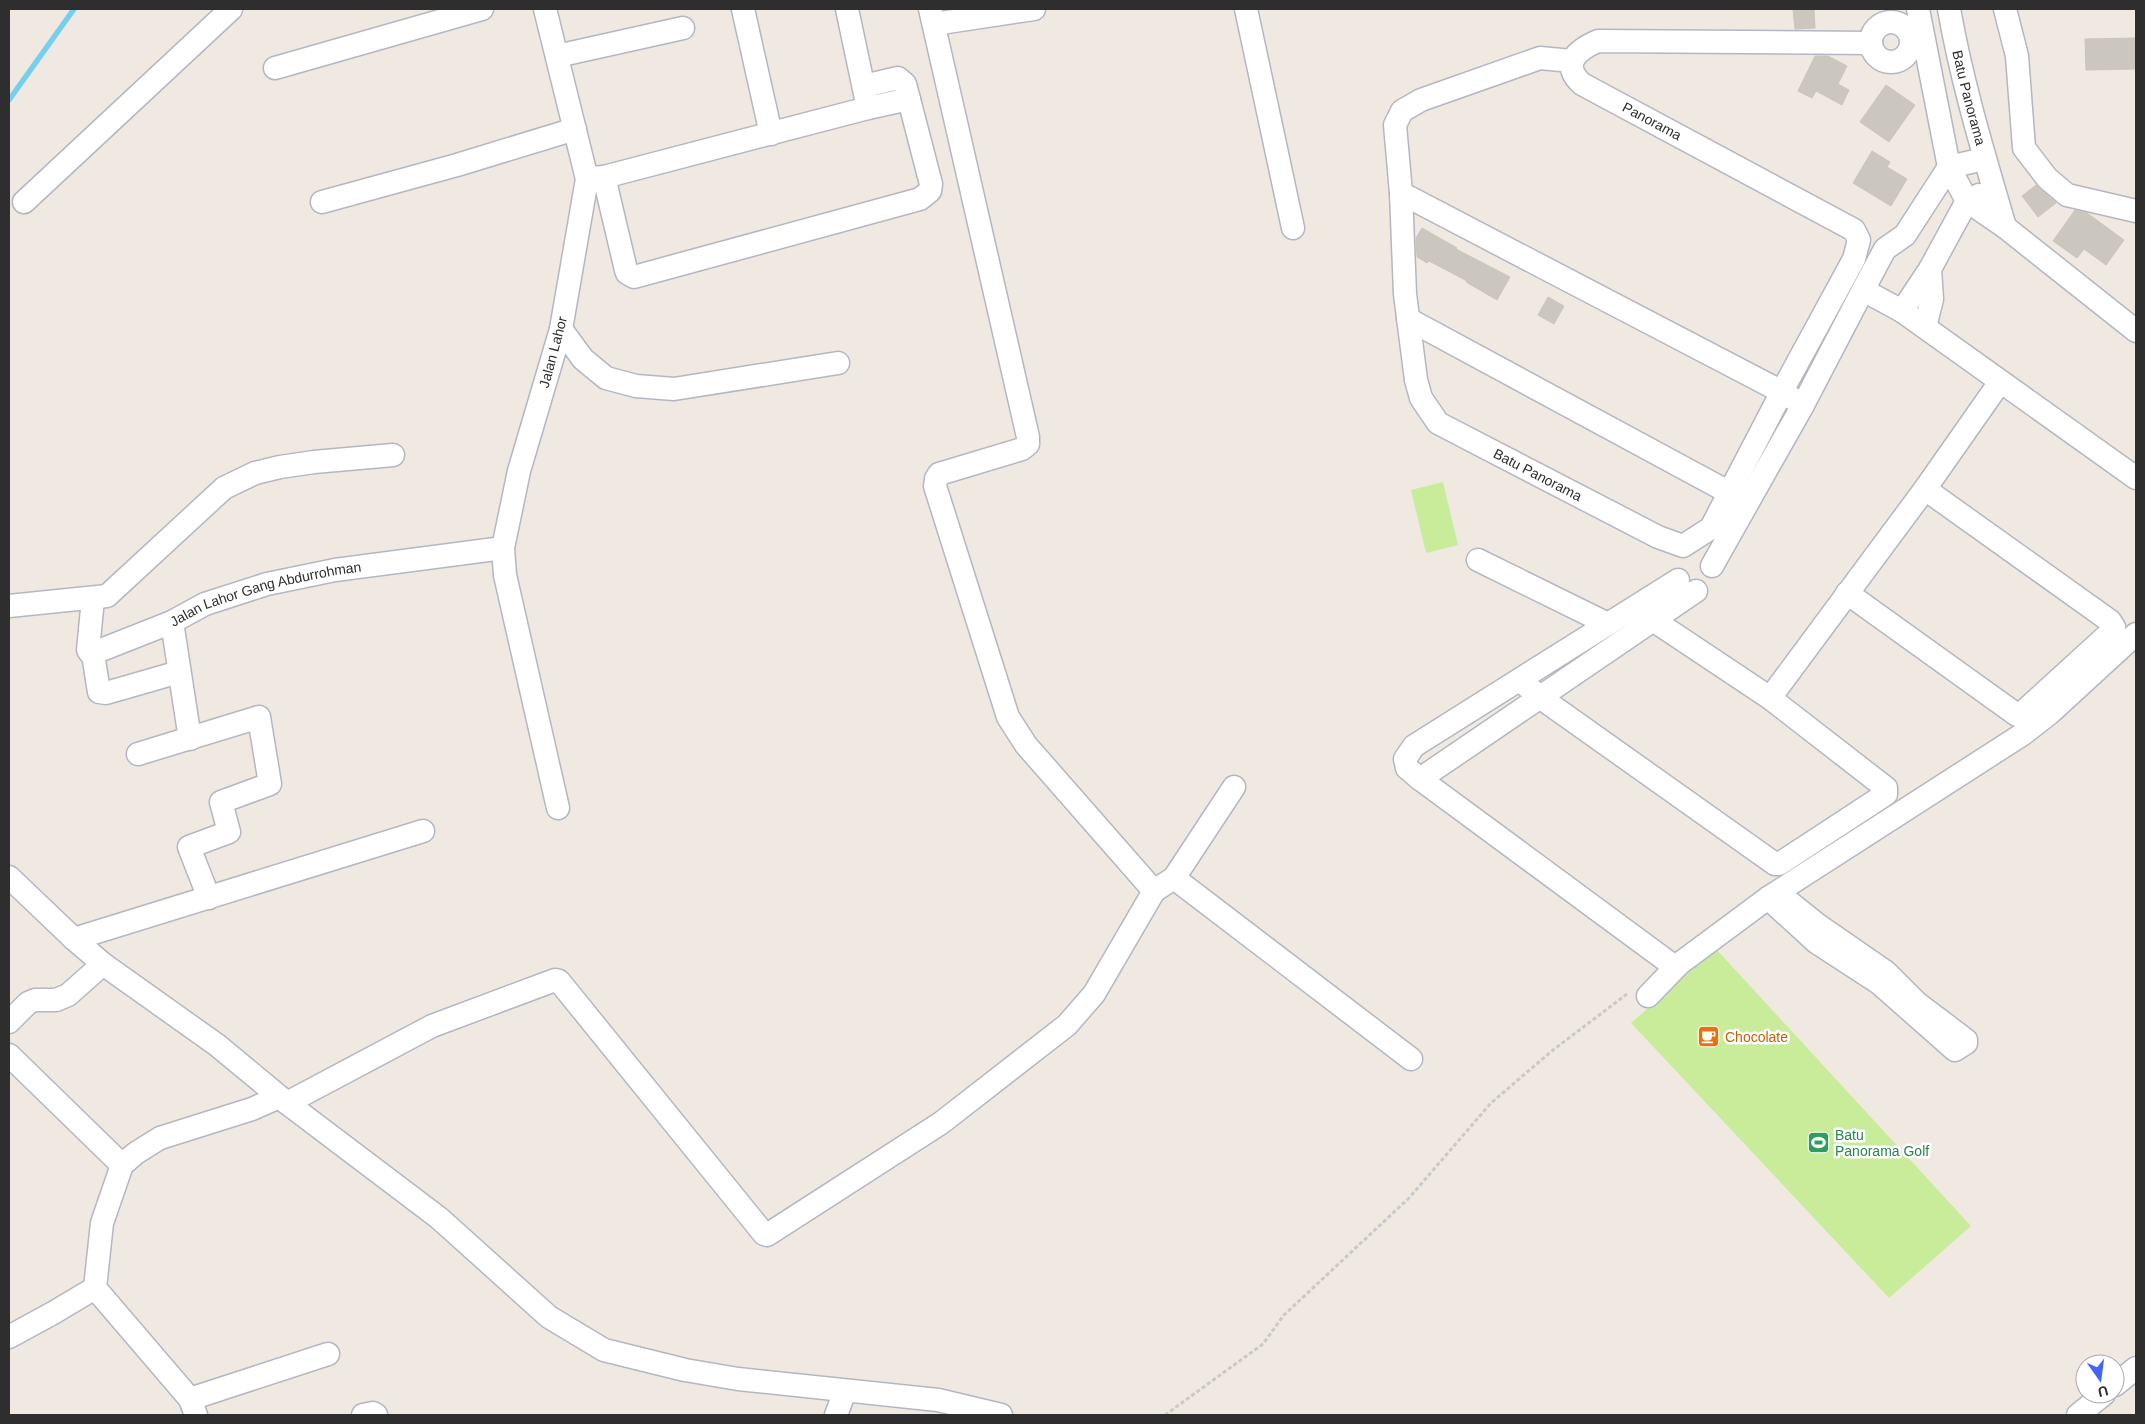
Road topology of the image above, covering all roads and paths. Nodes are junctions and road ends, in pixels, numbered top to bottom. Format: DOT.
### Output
graph roads {
  1 [pos="231,9"];
  2 [pos="482,9"];
  3 [pos="545,9"];
  4 [pos="743,9"];
  5 [pos="847,9"];
  6 [pos="1034,9"];
  7 [pos="1246,9"];
  8 [pos="2005,9"];
  9 [pos="1949,14"];
  10 [pos="932,16"];
  11 [pos="1914,20"];
  12 [pos="683,28"];
  13 [pos="1871,43"];
  14 [pos="1955,44"];
  15 [pos="1916,53"];
  16 [pos="557,56"];
  17 [pos="1572,61"];
  18 [pos="275,68"];
  19 [pos="864,86"];
  20 [pos="909,99"];
  21 [pos="868,108"];
  22 [pos="575,129"];
  23 [pos="771,134"];
  24 [pos="1984,158"];
  25 [pos="1949,167"];
  26 [pos="595,178"];
  27 [pos="1993,187"];
  28 [pos="1401,192"];
  29 [pos="1967,201"];
  30 [pos="24,202"];
  31 [pos="322,202"];
  32 [pos="2136,211"];
  33 [pos="2005,227"];
  34 [pos="1293,228"];
  35 [pos="1854,230"];
  36 [pos="1885,249"];
  37 [pos="1930,270"];
  38 [pos="1863,290"];
  39 [pos="1902,311"];
  40 [pos="1408,319"];
  41 [pos="1925,327"];
  42 [pos="561,329"];
  43 [pos="2136,331"];
  44 [pos="838,363"];
  45 [pos="2000,382"];
  46 [pos="1782,392"];
  47 [pos="1802,405"];
  48 [pos="393,455"];
  49 [pos="2136,478"];
  50 [pos="1925,489"];
  51 [pos="1738,498"];
  52 [pos="504,548"];
  53 [pos="1478,560"];
  54 [pos="1712,566"];
  55 [pos="1685,569"];
  56 [pos="1847,593"];
  57 [pos="93,598"];
  58 [pos="9,606"];
  59 [pos="1653,620"];
  60 [pos="172,622"];
  61 [pos="1608,624"];
  62 [pos="2136,634"];
  63 [pos="93,654"];
  64 [pos="179,672"];
  65 [pos="1521,681"];
  66 [pos="1541,698"];
  67 [pos="1770,698"];
  68 [pos="190,739"];
  69 [pos="138,754"];
  70 [pos="1420,779"];
  71 [pos="1234,787"];
  72 [pos="558,808"];
  73 [pos="424,831"];
  74 [pos="9,877"];
  75 [pos="1174,878"];
  76 [pos="1154,891"];
  77 [pos="1772,896"];
  78 [pos="209,898"];
  79 [pos="74,939"];
  80 [pos="103,964"];
  81 [pos="1675,967"];
  82 [pos="1640,991"];
  83 [pos="9,1022"];
  84 [pos="9,1056"];
  85 [pos="1412,1059"];
  86 [pos="283,1100"];
  87 [pos="122,1165"];
  88 [pos="95,1288"];
  89 [pos="9,1336"];
  90 [pos="328,1354"];
  91 [pos="2136,1368"];
  92 [pos="2125,1377"];
  93 [pos="845,1390"];
  94 [pos="2092,1404"];
  95 [pos="193,1407"];
  96 [pos="935,1408"];
  97 [pos="363,1415"];
  98 [pos="376,1415"];
  99 [pos="836,1415"];
  100 [pos="1002,1415"];
  101 [pos="1165,1415"];
  102 [pos="2078,1415"];
  1 -- 30 [label="street"];
  2 -- 18 [label="street"];
  3 -- 16 [label="street, Jalan Lahor"];
  4 -- 23 [label="street"];
  5 -- 19 [label="street"];
  6 -- 10 [label="street"];
  7 -- 34 [label="street"];
  8 -- 32 [label="street"];
  9 -- 11 [label="street"];
  9 -- 14 [label="street, Batu Panorama"];
  10 -- 76 [label="street"];
  11 -- 13 [label="street"];
  11 -- 15 [label="street"];
  12 -- 16 [label="street"];
  13 -- 15 [label="street"];
  13 -- 17 [label="street"];
  14 -- 15 [label="street"];
  14 -- 24 [label="street, Batu Panorama"];
  15 -- 25 [label="street"];
  16 -- 22 [label="street, Jalan Lahor"];
  17 -- 28 [label="street, Batu Panorama"];
  17 -- 35 [label="street, Panorama"];
  19 -- 20 [label="street"];
  19 -- 21 [label="street"];
  20 -- 21 [label="street"];
  20 -- 26 [label="street"];
  21 -- 23 [label="street"];
  22 -- 26 [label="street, Jalan Lahor"];
  22 -- 31 [label="street"];
  23 -- 26 [label="street"];
  24 -- 25 [label="street"];
  24 -- 27 [label="street, Batu Panorama"];
  25 -- 29 [label="street"];
  25 -- 36 [label="street"];
  26 -- 42 [label="street, Jalan Lahor"];
  27 -- 29 [label="street"];
  27 -- 33 [label="street, Batu Panorama"];
  28 -- 40 [label="street, Batu Panorama"];
  28 -- 46 [label="street"];
  29 -- 33 [label="street"];
  29 -- 37 [label="street"];
  33 -- 43 [label="street"];
  35 -- 36 [label="street, Panorama"];
  35 -- 46 [label="street"];
  36 -- 38 [label="street"];
  37 -- 39 [label="street"];
  37 -- 41 [label="street"];
  38 -- 39 [label="street"];
  38 -- 47 [label="street"];
  39 -- 41 [label="street"];
  40 -- 51 [label="street"];
  40 -- 55 [label="street, Batu Panorama"];
  41 -- 45 [label="street"];
  42 -- 44 [label="street"];
  42 -- 52 [label="street, Jalan Lahor"];
  45 -- 49 [label="street"];
  45 -- 50 [label="street"];
  46 -- 47 [label="street"];
  46 -- 51 [label="street"];
  47 -- 51 [label="street"];
  48 -- 57 [label="street"];
  50 -- 56 [label="street"];
  50 -- 56 [label="street"];
  51 -- 54 [label="street"];
  51 -- 55 [label="street"];
  52 -- 60 [label="street, Jalan Lahor Gang Abdurrohman"];
  52 -- 72 [label="street, Jalan Lahor"];
  53 -- 61 [label="street"];
  54 -- 55 [label="street, Batu Panorama"];
  54 -- 55 [label="street"];
  55 -- 59 [label="street"];
  55 -- 61 [label="street"];
  56 -- 67 [label="street"];
  57 -- 58 [label="street"];
  57 -- 63 [label="street"];
  59 -- 66 [label="street"];
  59 -- 67 [label="street"];
  60 -- 63 [label="street, Jalan Lahor Gang Abdurrohman"];
  60 -- 64 [label="street"];
  61 -- 65 [label="street"];
  62 -- 77 [label="street"];
  63 -- 64 [label="street"];
  64 -- 68 [label="street"];
  65 -- 66 [label="street"];
  65 -- 70 [label="street"];
  66 -- 67 [label="street"];
  66 -- 70 [label="street"];
  68 -- 69 [label="street"];
  68 -- 78 [label="street"];
  70 -- 81 [label="street"];
  71 -- 75 [label="street"];
  73 -- 78 [label="street"];
  74 -- 79 [label="street"];
  75 -- 76 [label="street"];
  75 -- 85 [label="street"];
  76 -- 86 [label="street"];
  77 -- 77 [label="street"];
  77 -- 81 [label="street"];
  78 -- 79 [label="street"];
  79 -- 80 [label="street"];
  80 -- 83 [label="street"];
  80 -- 86 [label="street"];
  81 -- 82 [label="street"];
  82 -- 101 [label="path"];
  84 -- 87 [label="street"];
  86 -- 87 [label="street"];
  86 -- 93 [label="street"];
  87 -- 88 [label="street"];
  88 -- 89 [label="street"];
  88 -- 95 [label="street"];
  90 -- 95 [label="street"];
  91 -- 92 [label="street"];
  93 -- 96 [label="street"];
  93 -- 99 [label="street"];
  94 -- 102 [label="street"];
  96 -- 100 [label="street"];
  97 -- 98 [label="street"];
}
